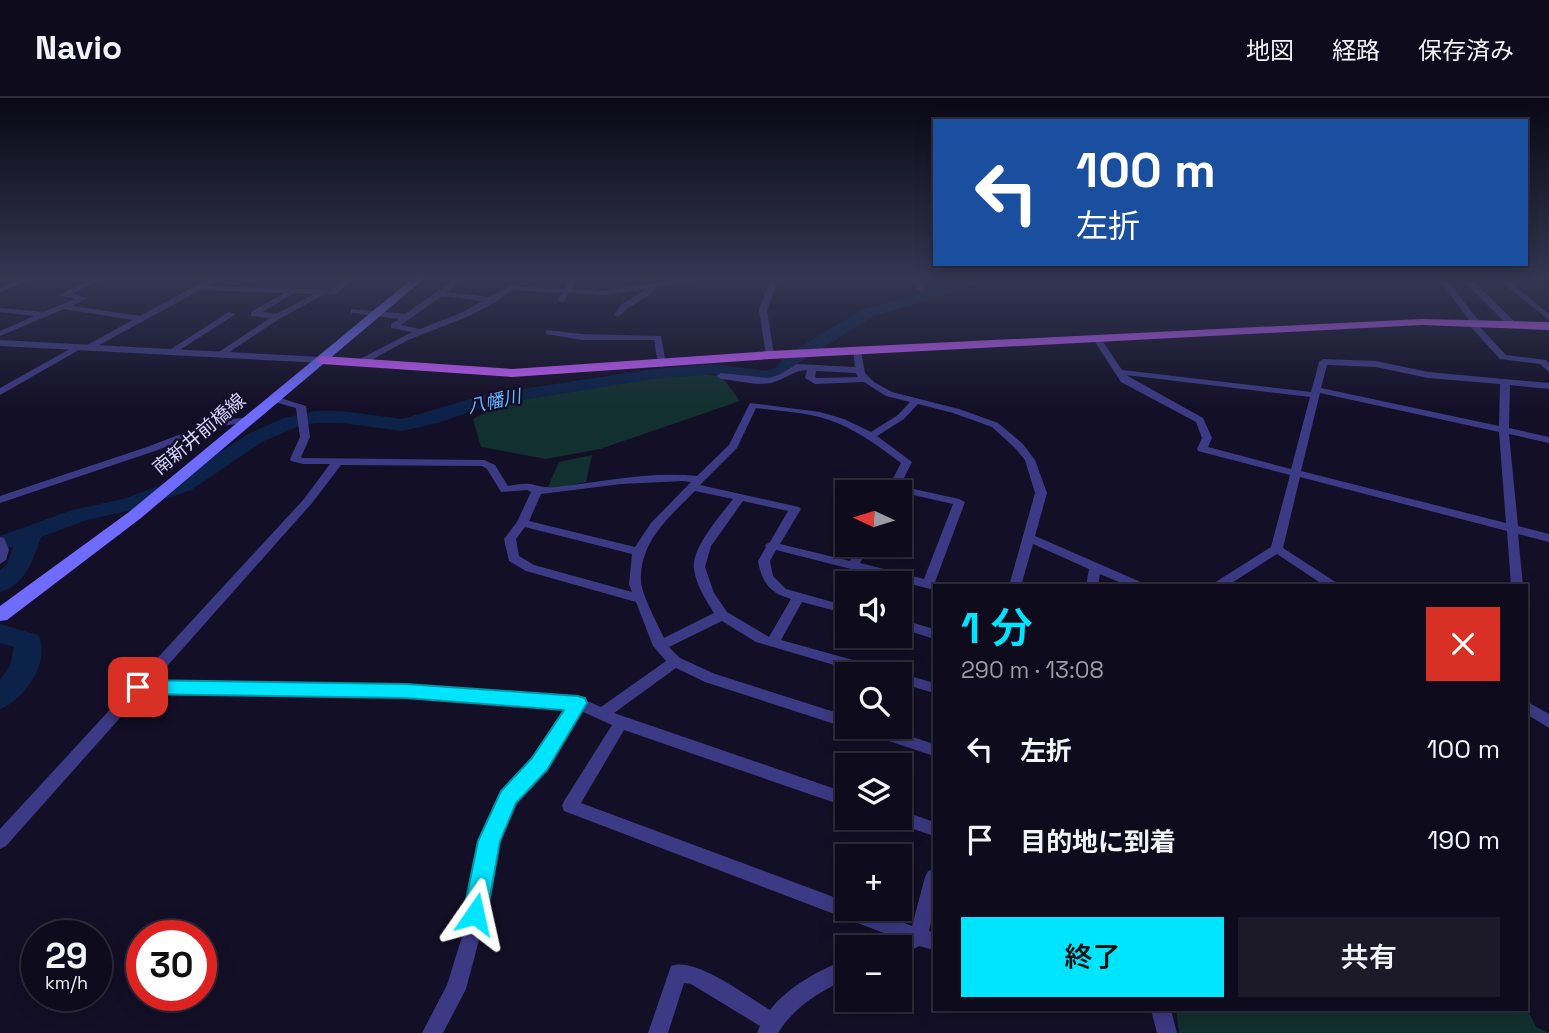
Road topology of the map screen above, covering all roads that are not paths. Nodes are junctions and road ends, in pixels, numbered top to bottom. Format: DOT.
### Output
graph roads {
  1 [pos="33,322"];
  2 [pos="137,322"];
  3 [pos="220,322"];
  4 [pos="269,322"];
  5 [pos="368,322"];
  6 [pos="400,322"];
  7 [pos="445,322"];
  8 [pos="765,322"];
  9 [pos="1509,322"];
  10 [pos="1474,323"];
  11 [pos="1511,324"];
  12 [pos="1549,326"];
  13 [pos="422,332"];
  14 [pos="549,332"];
  15 [pos="1097,339"];
  16 [pos="2,341"];
  17 [pos="85,347"];
  18 [pos="172,351"];
  19 [pos="857,351"];
  20 [pos="222,354"];
  21 [pos="770,355"];
  22 [pos="322,360"];
  23 [pos="359,363"];
  24 [pos="662,363"];
  25 [pos="1549,369"];
  26 [pos="1119,372"];
  27 [pos="863,375"];
  28 [pos="721,376"];
  29 [pos="1505,382"];
  30 [pos="1549,386"];
  31 [pos="0,392"];
  32 [pos="1314,392"];
  33 [pos="274,399"];
  34 [pos="916,401"];
  35 [pos="305,418"];
  36 [pos="250,420"];
  37 [pos="1504,432"];
  38 [pos="871,436"];
  39 [pos="1549,440"];
  40 [pos="339,460"];
  41 [pos="1294,472"];
  42 [pos="897,480"];
  43 [pos="697,484"];
  44 [pos="537,491"];
  45 [pos="912,494"];
  46 [pos="740,497"];
  47 [pos="0,500"];
  48 [pos="522,523"];
  49 [pos="1513,531"];
  50 [pos="1029,538"];
  51 [pos="1549,538"];
  52 [pos="771,545"];
  53 [pos="1277,549"];
  54 [pos="638,552"];
  55 [pos="858,557"];
  56 [pos="853,566"];
  57 [pos="1095,567"];
  58 [pos="1016,584"];
  59 [pos="1092,584"];
  60 [pos="1134,584"];
  61 [pos="1221,584"];
  62 [pos="1330,584"];
  63 [pos="1517,584"];
  64 [pos="932,585"];
  65 [pos="798,597"];
  66 [pos="640,599"];
  67 [pos="835,607"];
  68 [pos="0,615"];
  69 [pos="722,615"];
  70 [pos="912,628"];
  71 [pos="933,634"];
  72 [pos="773,642"];
  73 [pos="660,646"];
  74 [pos="675,662"];
  75 [pos="842,662"];
  76 [pos="912,682"];
  77 [pos="138,687"];
  78 [pos="933,688"];
  79 [pos="578,703"];
  80 [pos="1528,708"];
  81 [pos="603,713"];
  82 [pos="835,718"];
  83 [pos="1549,722"];
  84 [pos="621,723"];
  85 [pos="900,739"];
  86 [pos="933,750"];
  87 [pos="835,796"];
  88 [pos="912,821"];
  89 [pos="933,829"];
  90 [pos="0,841"];
  91 [pos="933,885"];
  92 [pos="926,939"];
  93 [pos="835,975"];
  94 [pos="1161,1011"];
  95 [pos="769,1028"];
  96 [pos="432,1033"];
  97 [pos="658,1033"];
  98 [pos="1167,1033"];
  1 -- 16 [label="street"];
  2 -- 17 [label="street"];
  3 -- 18 [label="street"];
  4 -- 20 [label="street"];
  5 -- 22 [label="main road, 南新井前橋線"];
  6 -- 13 [label="street"];
  7 -- 13 [label="street"];
  8 -- 21 [label="street"];
  9 -- 11 [label="street"];
  10 -- 11 [label="main road"];
  10 -- 15 [label="main road"];
  10 -- 25 [label="street"];
  11 -- 12 [label="main road"];
  13 -- 23 [label="street"];
  14 -- 24 [label="street"];
  15 -- 19 [label="main road"];
  15 -- 26 [label="street"];
  16 -- 17 [label="street"];
  17 -- 18 [label="street"];
  17 -- 31 [label="street"];
  18 -- 20 [label="street"];
  19 -- 21 [label="main road"];
  19 -- 27 [label="street"];
  20 -- 22 [label="street"];
  21 -- 24 [label="main road"];
  22 -- 23 [label="main road"];
  22 -- 33 [label="main road, 南新井前橋線"];
  23 -- 24 [label="main road"];
  26 -- 32 [label="street"];
  26 -- 41 [label="street"];
  27 -- 28 [label="street"];
  27 -- 34 [label="street"];
  29 -- 30 [label="street"];
  29 -- 32 [label="street"];
  29 -- 37 [label="street"];
  32 -- 37 [label="street"];
  32 -- 41 [label="street"];
  33 -- 35 [label="street"];
  33 -- 36 [label="main road, 南新井前橋線"];
  34 -- 38 [label="street"];
  34 -- 50 [label="street"];
  35 -- 40 [label="street"];
  36 -- 47 [label="street"];
  36 -- 68 [label="main road, 南新井前橋線"];
  37 -- 39 [label="street"];
  37 -- 49 [label="street"];
  38 -- 42 [label="street"];
  38 -- 43 [label="street"];
  40 -- 44 [label="street"];
  40 -- 77 [label="street"];
  41 -- 49 [label="street"];
  41 -- 53 [label="street"];
  43 -- 44 [label="street"];
  43 -- 46 [label="street"];
  43 -- 54 [label="street"];
  44 -- 48 [label="street"];
  45 -- 64 [label="street"];
  46 -- 52 [label="street"];
  46 -- 69 [label="street"];
  48 -- 54 [label="street"];
  48 -- 66 [label="street"];
  49 -- 51 [label="street"];
  49 -- 63 [label="street"];
  50 -- 57 [label="street"];
  50 -- 58 [label="street"];
  52 -- 56 [label="street"];
  52 -- 65 [label="street"];
  53 -- 61 [label="street"];
  53 -- 62 [label="street"];
  54 -- 66 [label="street"];
  55 -- 56 [label="street"];
  56 -- 64 [label="street"];
  57 -- 59 [label="street"];
  57 -- 60 [label="street"];
  65 -- 67 [label="street"];
  65 -- 72 [label="street"];
  66 -- 73 [label="street"];
  69 -- 72 [label="street"];
  69 -- 73 [label="street"];
  70 -- 71 [label="street"];
  72 -- 75 [label="street"];
  73 -- 74 [label="street"];
  74 -- 81 [label="street"];
  74 -- 82 [label="street"];
  76 -- 78 [label="street"];
  77 -- 79 [label="street"];
  77 -- 90 [label="street"];
  79 -- 81 [label="street"];
  79 -- 96 [label="street"];
  80 -- 83 [label="street"];
  81 -- 84 [label="street"];
  84 -- 87 [label="street"];
  84 -- 92 [label="street"];
  85 -- 86 [label="street"];
  88 -- 89 [label="street"];
  91 -- 92 [label="street"];
  93 -- 95 [label="street"];
  94 -- 98 [label="street"];
  95 -- 97 [label="street"];
}
